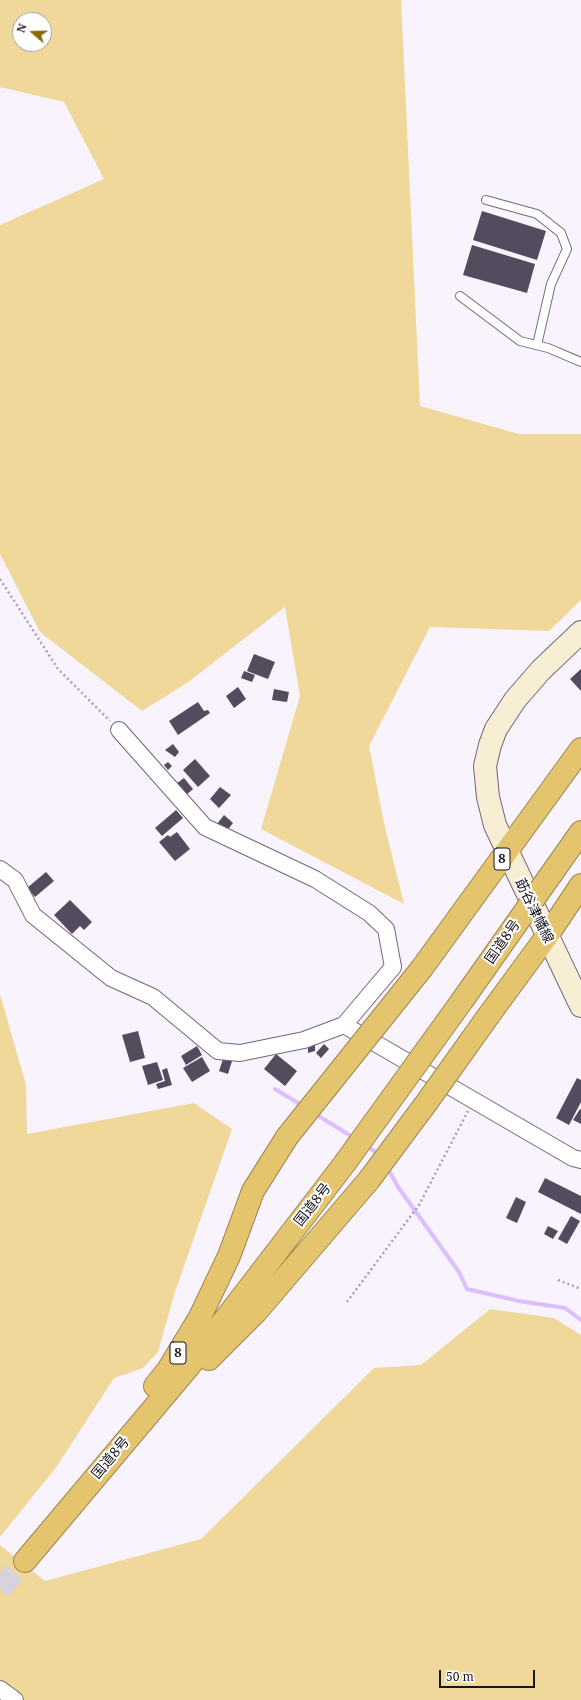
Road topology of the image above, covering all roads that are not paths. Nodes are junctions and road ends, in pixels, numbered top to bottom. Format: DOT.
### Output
graph roads {
  1 [pos="486,200"];
  2 [pos="460,296"];
  3 [pos="537,345"];
  4 [pos="581,362"];
  5 [pos="581,632"];
  6 [pos="119,730"];
  7 [pos="581,749"];
  8 [pos="581,832"];
  9 [pos="506,853"];
  10 [pos="0,869"];
  11 [pos="581,885"];
  12 [pos="547,936"];
  13 [pos="581,1006"];
  14 [pos="344,1025"];
  15 [pos="581,1160"];
  16 [pos="170,1389"];
  17 [pos="0,1689"];
  18 [pos="15,1700"];
  1 -- 3 [label="lane"];
  2 -- 3 [label="lane"];
  3 -- 4 [label="lane"];
  5 -- 9 [label="main road, 莇谷津幡線"];
  6 -- 14 [label="street"];
  7 -- 9 [label="highway, 8"];
  8 -- 16 [label="highway, 国道8号 / 8, bridge"];
  9 -- 12 [label="main road, 莇谷津幡線"];
  9 -- 16 [label="highway, 国道8号 / 8, bridge"];
  10 -- 14 [label="street"];
  11 -- 12 [label="highway, 8"];
  12 -- 13 [label="main road, 莇谷津幡線"];
  12 -- 16 [label="highway, 8, bridge"];
  14 -- 15 [label="street"];
  17 -- 18 [label="street"];
}
